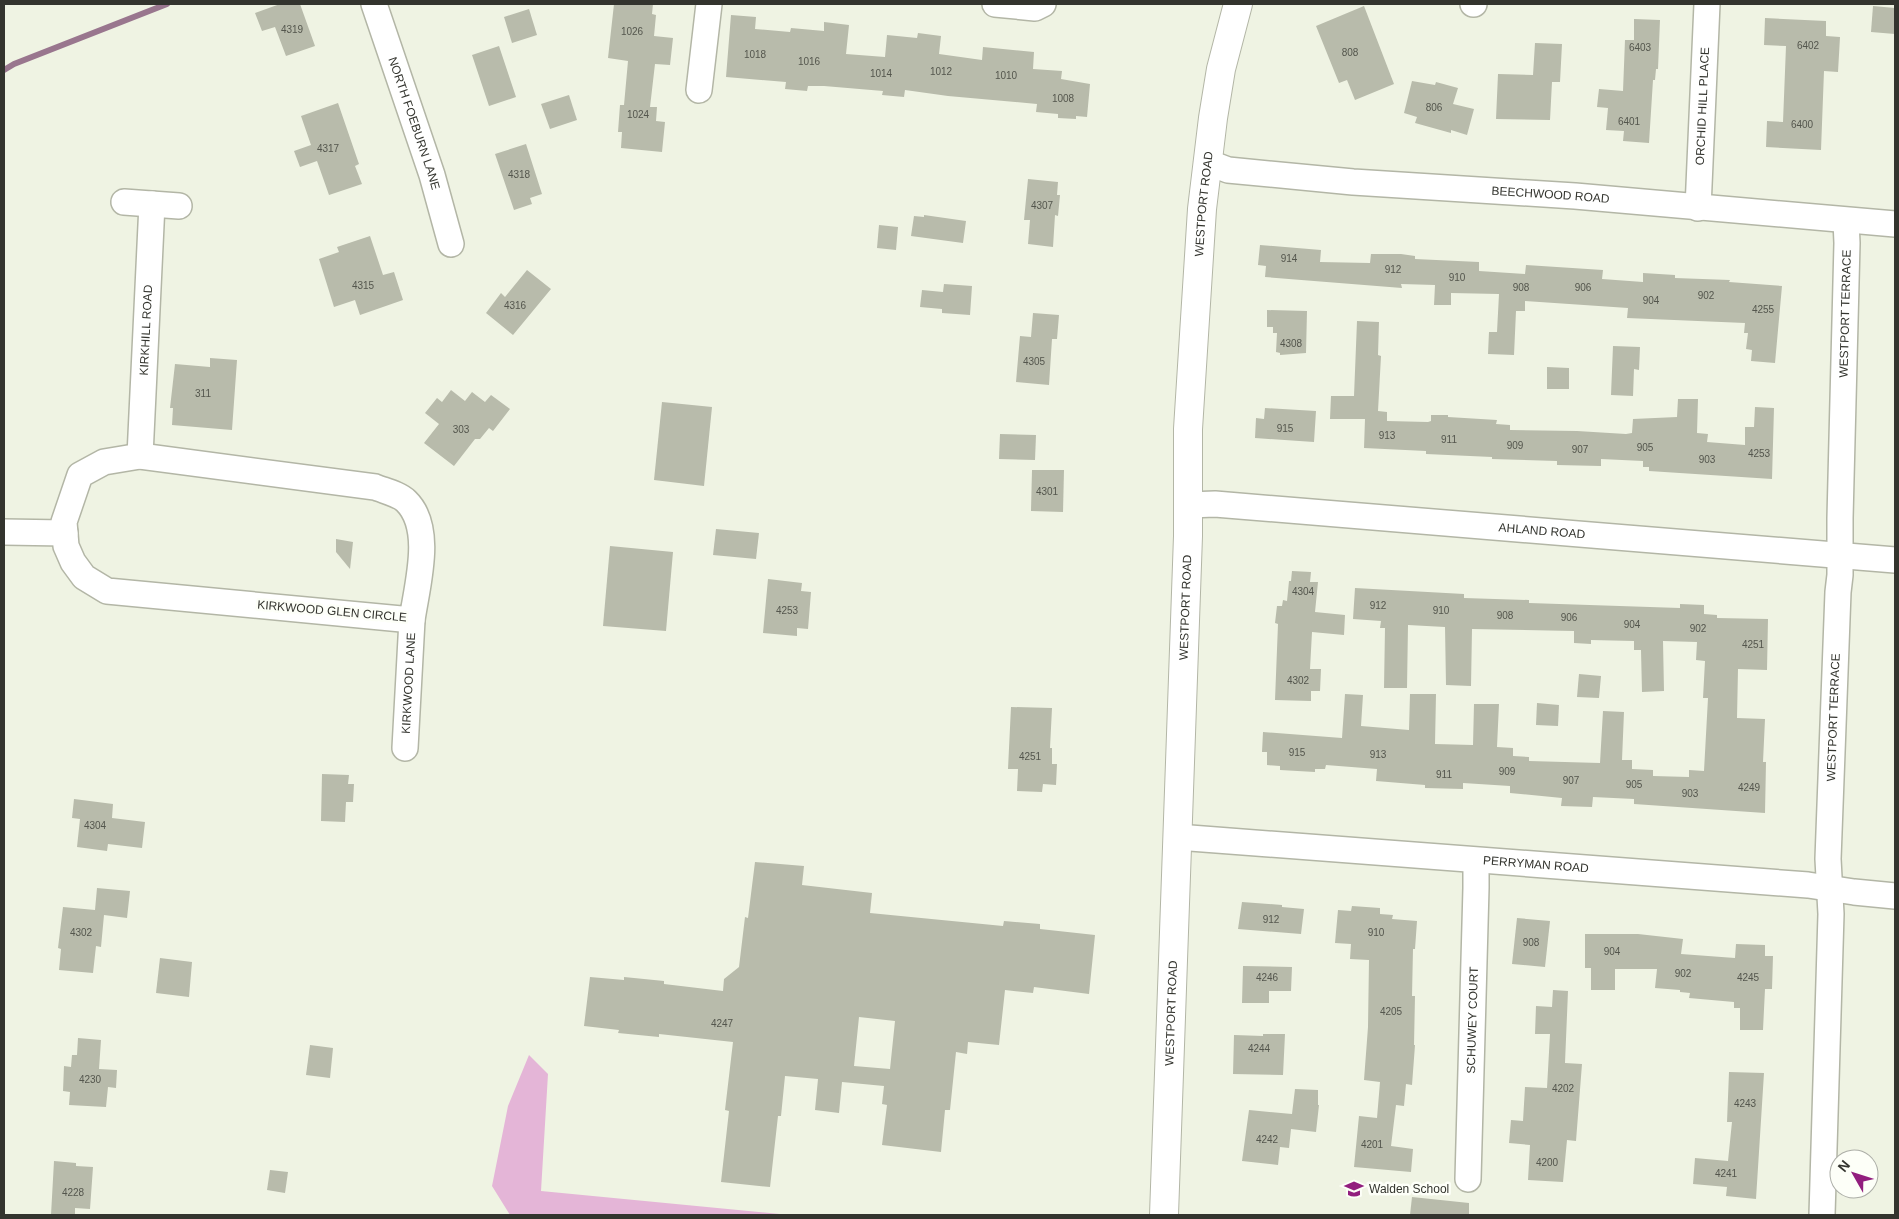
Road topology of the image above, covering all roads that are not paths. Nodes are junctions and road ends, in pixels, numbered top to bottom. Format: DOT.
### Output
graph roads {
  1 [pos="374,4"];
  2 [pos="709,4"];
  3 [pos="995,4"];
  4 [pos="1043,4"];
  5 [pos="1238,4"];
  6 [pos="1707,4"];
  7 [pos="699,90"];
  8 [pos="1207,162"];
  9 [pos="124,202"];
  10 [pos="152,204"];
  11 [pos="178,206"];
  12 [pos="1698,208"];
  13 [pos="1846,221"];
  14 [pos="1895,224"];
  15 [pos="451,244"];
  16 [pos="140,456"];
  17 [pos="1189,505"];
  18 [pos="4,532"];
  19 [pos="65,533"];
  20 [pos="1841,556"];
  21 [pos="1895,560"];
  22 [pos="412,620"];
  23 [pos="405,748"];
  24 [pos="1177,837"];
  25 [pos="1476,860"];
  26 [pos="1830,888"];
  27 [pos="1895,896"];
  28 [pos="1468,1179"];
  29 [pos="1164,1215"];
  30 [pos="1822,1215"];
  1 -- 15 [label="street, NORTH FOEBURN LANE"];
  2 -- 7 [label="street"];
  3 -- 4 [label="street"];
  5 -- 8 [label="main road, WESTPORT ROAD"];
  6 -- 12 [label="street, ORCHID HILL PLACE"];
  8 -- 12 [label="street, BEECHWOOD ROAD"];
  8 -- 17 [label="main road, WESTPORT ROAD"];
  9 -- 10 [label="street"];
  10 -- 11 [label="street"];
  10 -- 16 [label="street, KIRKHILL ROAD"];
  12 -- 13 [label="street, BEECHWOOD ROAD"];
  13 -- 14 [label="street, BEECHWOOD ROAD"];
  13 -- 20 [label="street, WESTPORT TERRACE"];
  16 -- 19 [label="street, KIRKWOOD GLEN CIRCLE"];
  16 -- 22 [label="street, KIRKWOOD GLEN CIRCLE"];
  17 -- 20 [label="street, AHLAND ROAD"];
  17 -- 24 [label="main road, WESTPORT ROAD"];
  18 -- 19 [label="street"];
  19 -- 22 [label="street, KIRKWOOD GLEN CIRCLE"];
  20 -- 21 [label="street, AHLAND ROAD"];
  20 -- 26 [label="street, WESTPORT TERRACE"];
  22 -- 23 [label="street, KIRKWOOD LANE"];
  24 -- 25 [label="street, PERRYMAN ROAD"];
  24 -- 29 [label="main road, WESTPORT ROAD"];
  25 -- 26 [label="street, PERRYMAN ROAD"];
  25 -- 28 [label="street, SCHUWEY COURT"];
  26 -- 27 [label="street, PERRYMAN ROAD"];
  26 -- 30 [label="street, WESTPORT TERRACE"];
}
